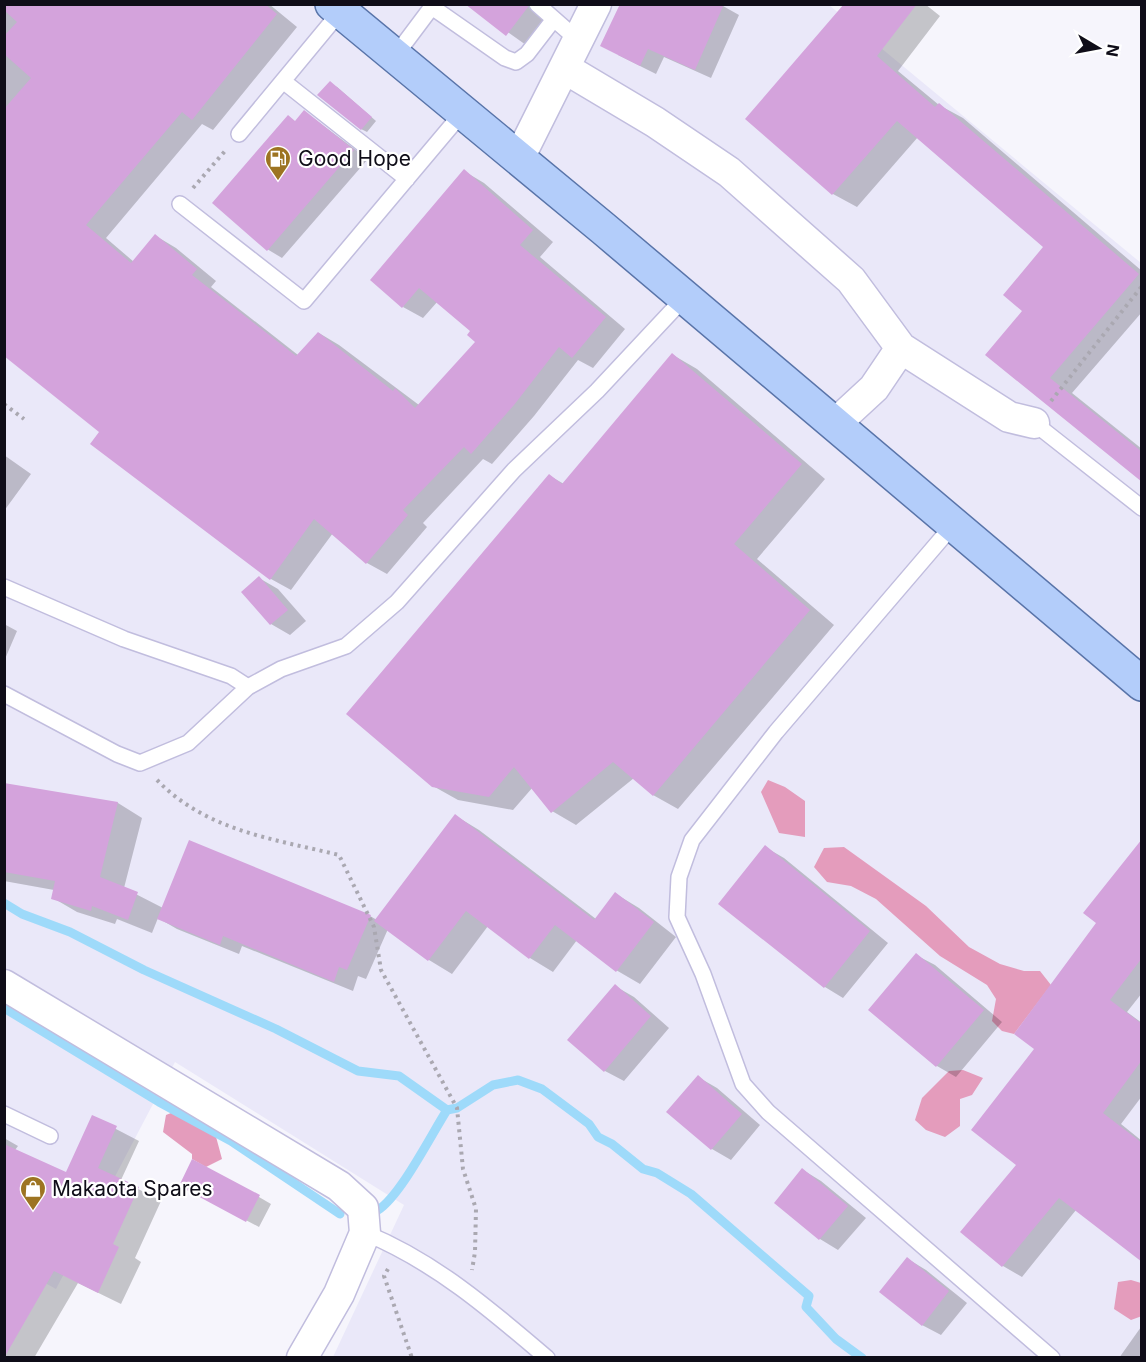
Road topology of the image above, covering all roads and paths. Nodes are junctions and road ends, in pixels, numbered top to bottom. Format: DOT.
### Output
graph roads {
  1 [pos="537,4"];
  2 [pos="596,4"];
  3 [pos="433,6"];
  4 [pos="336,8"];
  5 [pos="554,19"];
  6 [pos="579,41"];
  7 [pos="395,56"];
  8 [pos="566,69"];
  9 [pos="283,81"];
  10 [pos="463,112"];
  11 [pos="239,134"];
  12 [pos="519,158"];
  13 [pos="407,179"];
  14 [pos="180,204"];
  15 [pos="1142,286"];
  16 [pos="685,297"];
  17 [pos="901,348"];
  18 [pos="4,404"];
  19 [pos="24,419"];
  20 [pos="1034,423"];
  21 [pos="835,424"];
  22 [pos="1142,508"];
  23 [pos="954,524"];
  24 [pos="4,587"];
  25 [pos="1142,684"];
  26 [pos="248,687"];
  27 [pos="4,694"];
  28 [pos="141,763"];
  29 [pos="4,985"];
  30 [pos="4,1114"];
  31 [pos="50,1136"];
  32 [pos="365,1233"];
  33 [pos="398,1246"];
  34 [pos="467,1292"];
  35 [pos="302,1358"];
  36 [pos="412,1358"];
  37 [pos="547,1358"];
  38 [pos="1052,1358"];
  1 -- 5 [label="lane"];
  2 -- 6 [label="street"];
  3 -- 5 [label="lane"];
  3 -- 7 [label="lane"];
  4 -- 7 [label="main road"];
  4 -- 9 [label="lane"];
  5 -- 6 [label="lane"];
  6 -- 8 [label="street"];
  7 -- 10 [label="main road"];
  8 -- 12 [label="street"];
  8 -- 17 [label="street"];
  9 -- 11 [label="lane"];
  9 -- 13 [label="lane"];
  10 -- 12 [label="main road"];
  10 -- 13 [label="lane"];
  11 -- 14 [label="path"];
  12 -- 16 [label="main road"];
  13 -- 14 [label="lane"];
  15 -- 20 [label="path"];
  16 -- 21 [label="main road"];
  16 -- 26 [label="lane"];
  17 -- 20 [label="street"];
  17 -- 21 [label="street"];
  18 -- 19 [label="path"];
  20 -- 22 [label="lane"];
  21 -- 23 [label="main road"];
  23 -- 25 [label="main road"];
  23 -- 38 [label="lane"];
  24 -- 26 [label="lane"];
  26 -- 28 [label="lane"];
  27 -- 28 [label="lane"];
  28 -- 34 [label="path"];
  29 -- 32 [label="street"];
  30 -- 31 [label="lane"];
  32 -- 33 [label="lane"];
  32 -- 35 [label="street"];
  33 -- 34 [label="lane"];
  33 -- 36 [label="path"];
  34 -- 37 [label="lane"];
}
